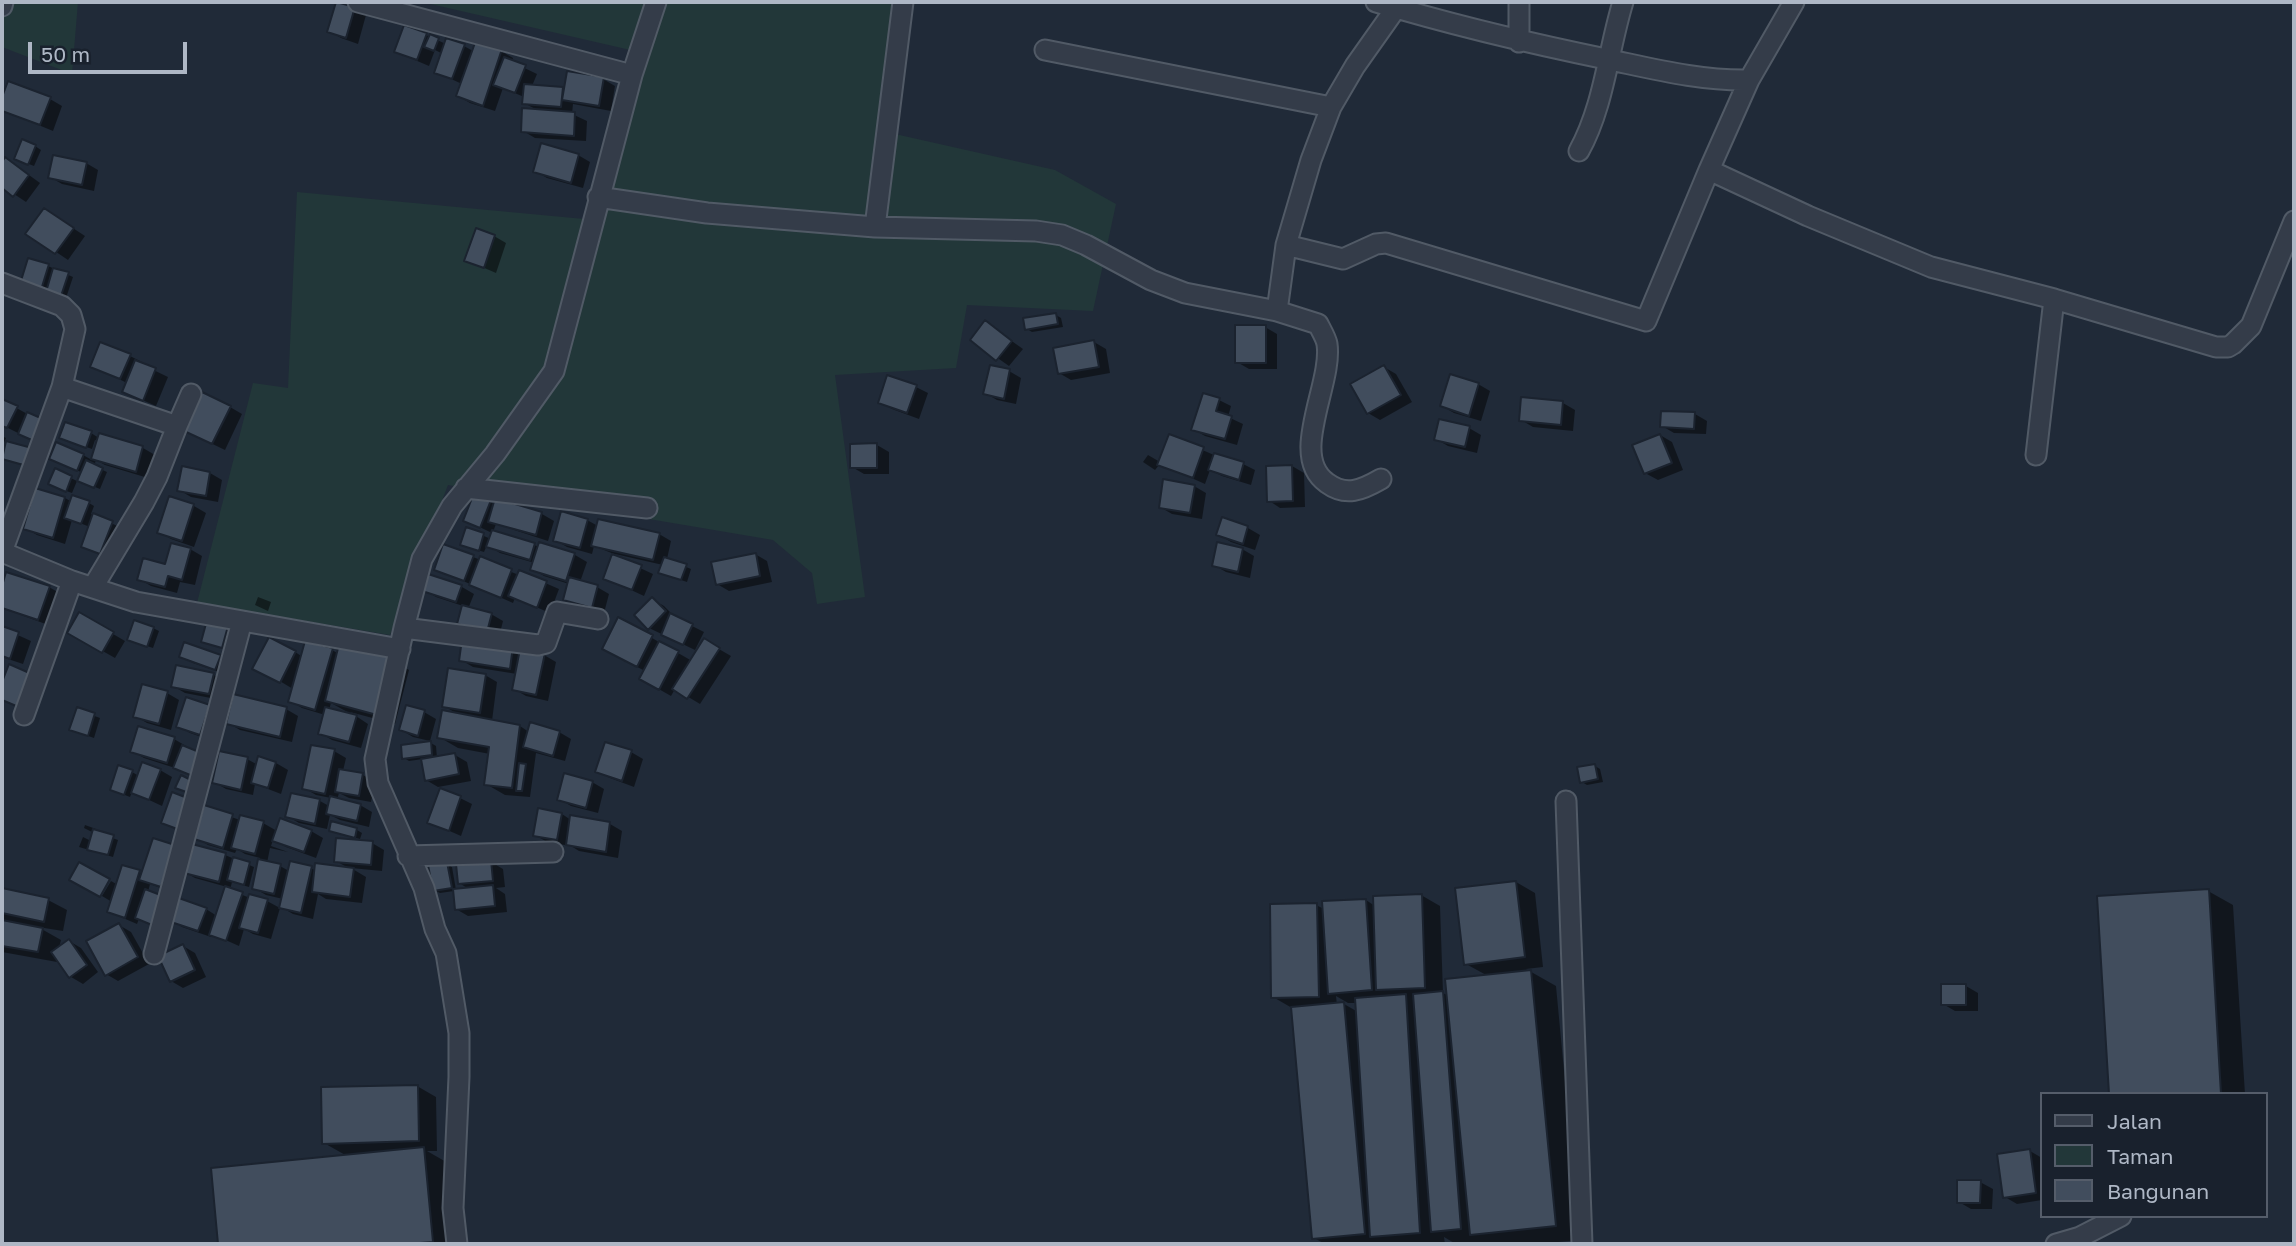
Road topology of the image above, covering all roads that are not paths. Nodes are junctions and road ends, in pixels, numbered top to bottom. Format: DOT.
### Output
graph roads {
  1 [pos="358,2"];
  2 [pos="656,2"];
  3 [pos="904,2"];
  4 [pos="1376,2"];
  5 [pos="1519,2"];
  6 [pos="1623,2"];
  7 [pos="1794,2"];
  8 [pos="1396,8"];
  9 [pos="1519,42"];
  10 [pos="1045,50"];
  11 [pos="1609,60"];
  12 [pos="632,75"];
  13 [pos="1749,80"];
  14 [pos="1331,107"];
  15 [pos="1579,151"];
  16 [pos="1709,170"];
  17 [pos="598,197"];
  18 [pos="2294,221"];
  19 [pos="875,227"];
  20 [pos="1286,246"];
  21 [pos="2,283"];
  22 [pos="2054,299"];
  23 [pos="1277,311"];
  24 [pos="62,387"];
  25 [pos="191,394"];
  26 [pos="177,426"];
  27 [pos="2036,455"];
  28 [pos="1381,479"];
  29 [pos="466,488"];
  30 [pos="647,508"];
  31 [pos="72,581"];
  32 [pos="93,587"];
  33 [pos="598,619"];
  34 [pos="242,621"];
  35 [pos="404,628"];
  36 [pos="400,649"];
  37 [pos="24,715"];
  38 [pos="1566,801"];
  39 [pos="554,852"];
  40 [pos="408,856"];
  41 [pos="154,954"];
  42 [pos="2118,1218"];
  43 [pos="457,1244"];
  44 [pos="1582,1244"];
  45 [pos="2056,1244"];
  1 -- 12 [label="street"];
  2 -- 12 [label="street"];
  3 -- 19 [label="street"];
  4 -- 8 [label="street"];
  5 -- 9 [label="street"];
  6 -- 11 [label="street"];
  7 -- 13 [label="street"];
  8 -- 9 [label="street"];
  8 -- 14 [label="street"];
  9 -- 11 [label="street"];
  10 -- 14 [label="street"];
  11 -- 13 [label="street"];
  11 -- 15 [label="street"];
  12 -- 17 [label="street"];
  13 -- 16 [label="street"];
  14 -- 20 [label="street"];
  16 -- 20 [label="street"];
  16 -- 22 [label="street"];
  17 -- 19 [label="street"];
  17 -- 29 [label="street"];
  18 -- 22 [label="street"];
  19 -- 23 [label="street"];
  20 -- 23 [label="street"];
  21 -- 24 [label="street"];
  22 -- 27 [label="street"];
  23 -- 28 [label="street"];
  24 -- 26 [label="street"];
  24 -- 31 [label="street"];
  25 -- 26 [label="street"];
  26 -- 32 [label="street"];
  29 -- 30 [label="street"];
  29 -- 35 [label="street"];
  31 -- 32 [label="street"];
  31 -- 37 [label="street"];
  32 -- 34 [label="street"];
  33 -- 35 [label="street"];
  34 -- 36 [label="street"];
  34 -- 41 [label="street"];
  35 -- 36 [label="street"];
  36 -- 40 [label="street"];
  38 -- 44 [label="street"];
  39 -- 40 [label="street"];
  40 -- 43 [label="street"];
  42 -- 45 [label="street"];
}
